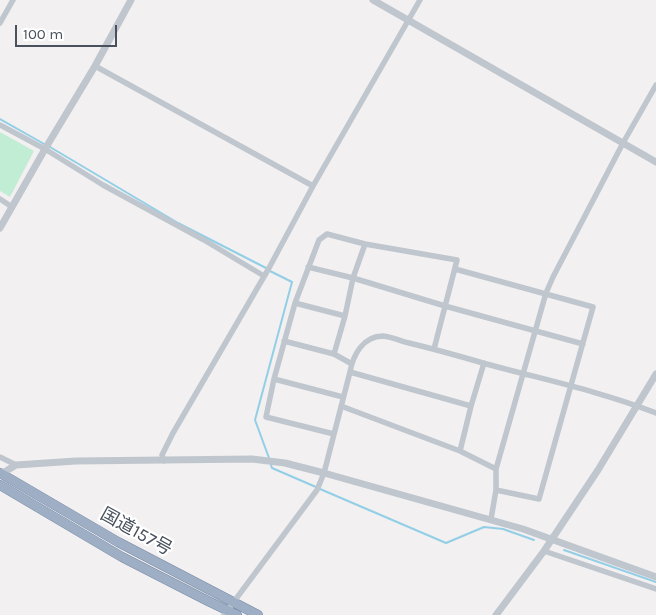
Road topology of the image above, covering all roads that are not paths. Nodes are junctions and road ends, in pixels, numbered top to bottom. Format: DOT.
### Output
graph roads {
  1 [pos="13,0"];
  2 [pos="131,0"];
  3 [pos="373,0"];
  4 [pos="420,0"];
  5 [pos="409,20"];
  6 [pos="0,23"];
  7 [pos="95,66"];
  8 [pos="656,85"];
  9 [pos="0,125"];
  10 [pos="623,143"];
  11 [pos="46,147"];
  12 [pos="656,162"];
  13 [pos="313,186"];
  14 [pos="0,199"];
  15 [pos="12,206"];
  16 [pos="0,228"];
  17 [pos="365,244"];
  18 [pos="308,267"];
  19 [pos="455,269"];
  20 [pos="267,272"];
  21 [pos="353,278"];
  22 [pos="546,293"];
  23 [pos="295,303"];
  24 [pos="444,306"];
  25 [pos="345,316"];
  26 [pos="535,332"];
  27 [pos="284,341"];
  28 [pos="583,344"];
  29 [pos="434,349"];
  30 [pos="334,354"];
  31 [pos="484,363"];
  32 [pos="352,364"];
  33 [pos="350,372"];
  34 [pos="524,374"];
  35 [pos="656,374"];
  36 [pos="274,379"];
  37 [pos="570,386"];
  38 [pos="343,397"];
  39 [pos="638,405"];
  40 [pos="341,406"];
  41 [pos="471,406"];
  42 [pos="656,412"];
  43 [pos="334,434"];
  44 [pos="460,451"];
  45 [pos="0,457"];
  46 [pos="164,460"];
  47 [pos="16,465"];
  48 [pos="496,469"];
  49 [pos="324,473"];
  50 [pos="1,474"];
  51 [pos="0,485"];
  52 [pos="496,490"];
  53 [pos="491,519"];
  54 [pos="552,539"];
  55 [pos="544,551"];
  56 [pos="656,577"];
  57 [pos="656,589"];
  58 [pos="228,609"];
  59 [pos="237,615"];
  60 [pos="258,615"];
  61 [pos="496,615"];
  1 -- 6 [label="street"];
  2 -- 7 [label="street"];
  3 -- 5 [label="street"];
  4 -- 5 [label="street"];
  5 -- 10 [label="street"];
  5 -- 13 [label="street"];
  7 -- 11 [label="street"];
  7 -- 13 [label="street"];
  8 -- 10 [label="street"];
  9 -- 11 [label="street"];
  10 -- 12 [label="street"];
  10 -- 22 [label="street"];
  11 -- 15 [label="street"];
  11 -- 20 [label="street"];
  13 -- 20 [label="street"];
  14 -- 15 [label="street"];
  15 -- 16 [label="street"];
  17 -- 18 [label="street"];
  17 -- 19 [label="street"];
  17 -- 21 [label="street"];
  18 -- 21 [label="street"];
  18 -- 23 [label="street"];
  19 -- 22 [label="street"];
  19 -- 24 [label="street"];
  20 -- 46 [label="street"];
  21 -- 24 [label="street"];
  21 -- 25 [label="street"];
  22 -- 26 [label="street"];
  22 -- 28 [label="street"];
  23 -- 25 [label="street"];
  23 -- 27 [label="street"];
  24 -- 26 [label="street"];
  24 -- 29 [label="street"];
  25 -- 30 [label="street"];
  26 -- 28 [label="street"];
  26 -- 34 [label="street"];
  27 -- 30 [label="street"];
  27 -- 36 [label="street"];
  28 -- 37 [label="street"];
  29 -- 31 [label="street"];
  29 -- 32 [label="street"];
  30 -- 32 [label="street"];
  31 -- 34 [label="street"];
  31 -- 41 [label="street"];
  32 -- 33 [label="street"];
  33 -- 38 [label="street"];
  33 -- 41 [label="street"];
  34 -- 37 [label="street"];
  34 -- 48 [label="street"];
  35 -- 39 [label="street"];
  36 -- 38 [label="street"];
  36 -- 43 [label="street"];
  37 -- 39 [label="street"];
  37 -- 52 [label="street"];
  38 -- 40 [label="street"];
  39 -- 42 [label="street"];
  39 -- 54 [label="street"];
  40 -- 43 [label="street"];
  40 -- 44 [label="street"];
  41 -- 44 [label="street"];
  43 -- 49 [label="street"];
  44 -- 48 [label="street"];
  45 -- 47 [label="street"];
  46 -- 47 [label="street"];
  46 -- 49 [label="street"];
  47 -- 50 [label="street"];
  48 -- 52 [label="street"];
  49 -- 53 [label="street"];
  49 -- 58 [label="street"];
  50 -- 58 [label="highway, 国道157号"];
  51 -- 58 [label="highway, 国道157号"];
  52 -- 53 [label="street"];
  53 -- 54 [label="street"];
  54 -- 55 [label="street"];
  54 -- 56 [label="street"];
  55 -- 57 [label="street"];
  55 -- 61 [label="street"];
  58 -- 59 [label="highway, 国道157号"];
  58 -- 60 [label="highway, 国道157号"];
}
